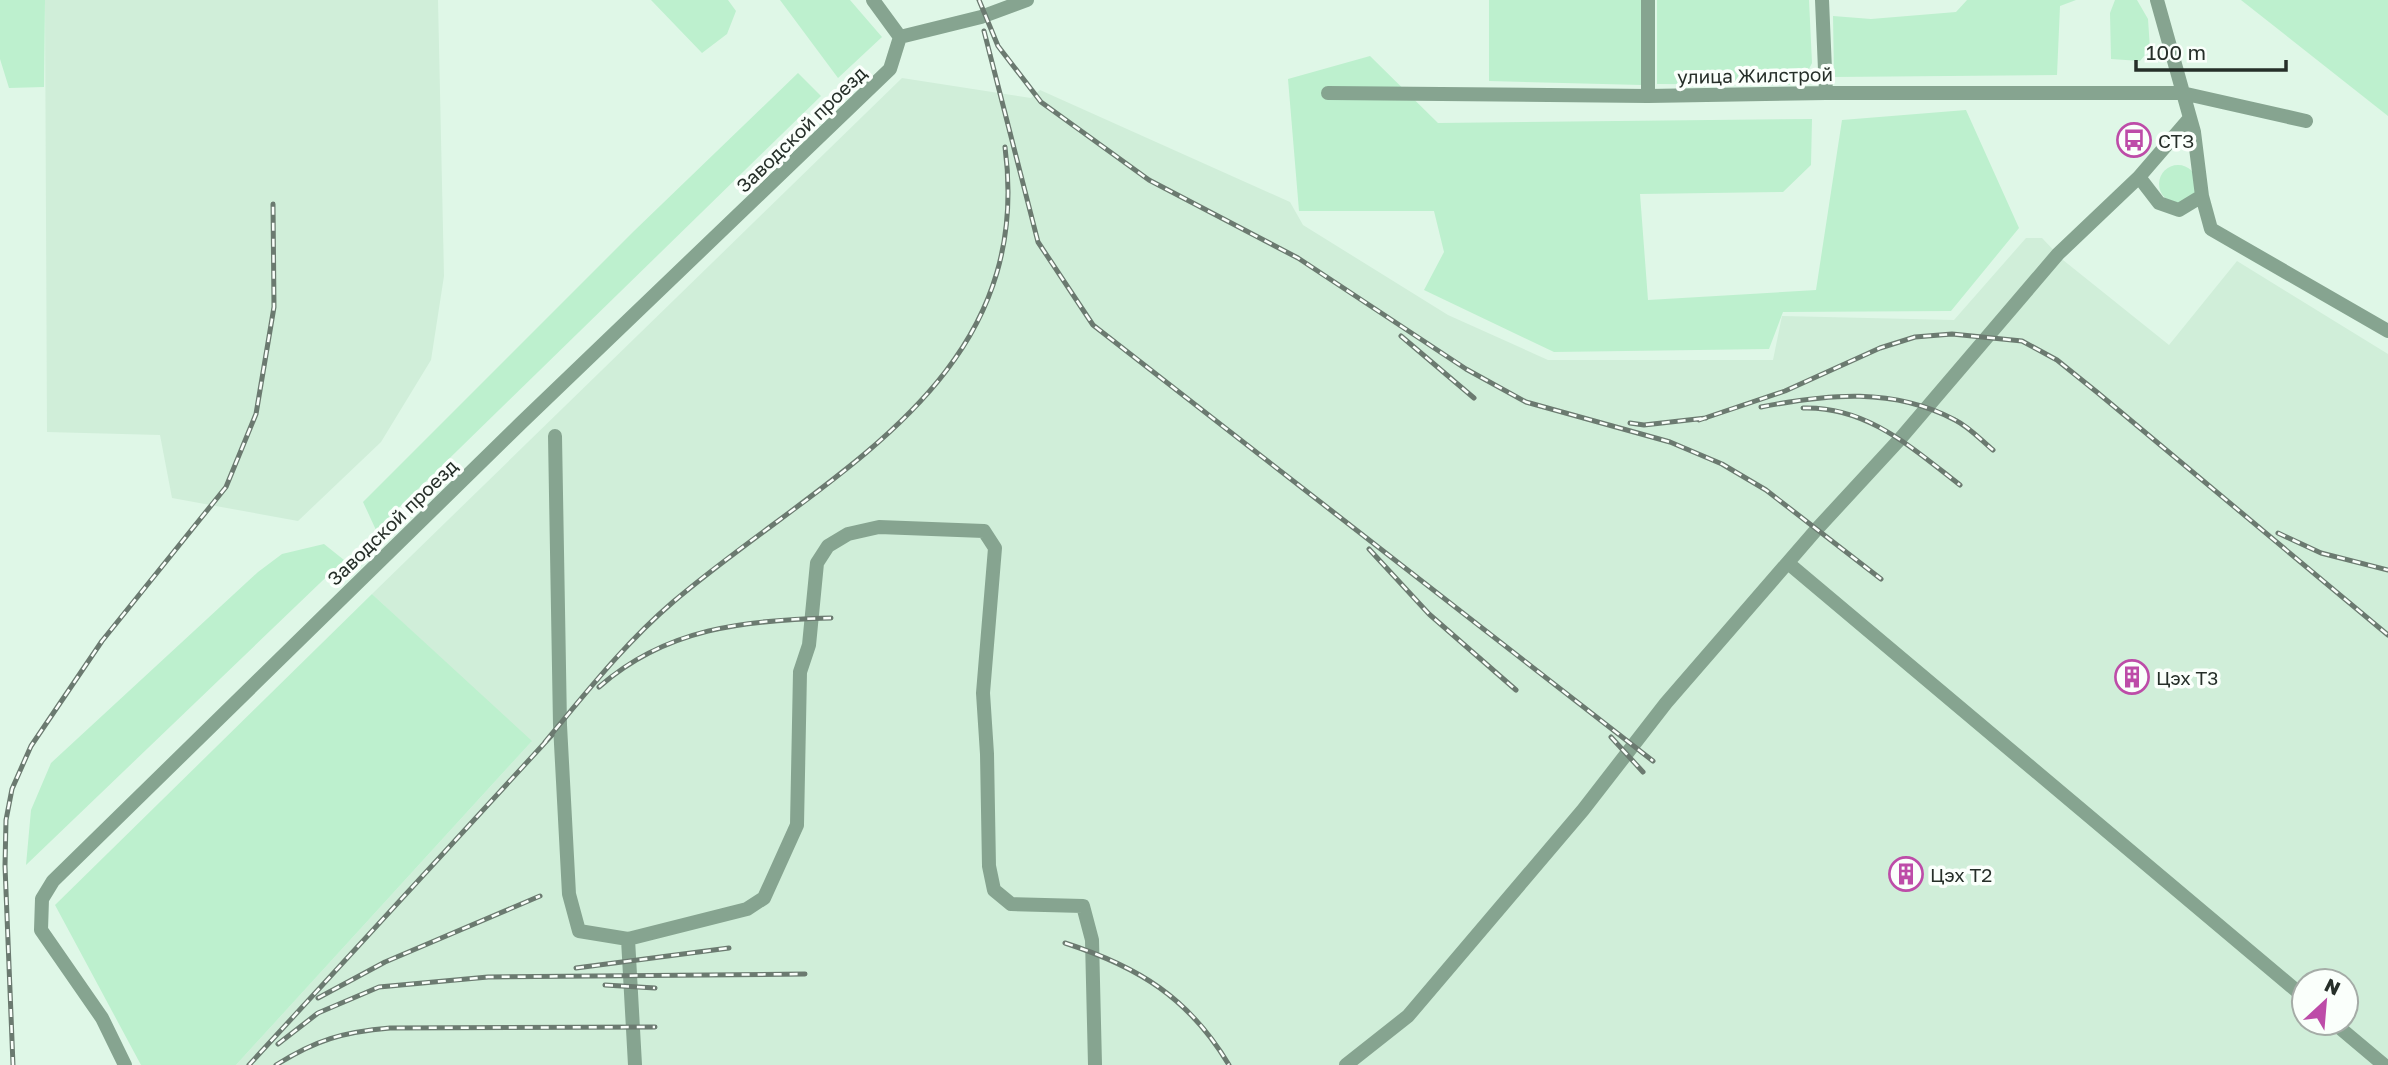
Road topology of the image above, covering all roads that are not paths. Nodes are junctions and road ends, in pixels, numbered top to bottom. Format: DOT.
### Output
graph roads {
  1 [pos="873,0"];
  2 [pos="1027,0"];
  3 [pos="1648,0"];
  4 [pos="1822,0"];
  5 [pos="2157,0"];
  6 [pos="900,37"];
  7 [pos="1328,93"];
  8 [pos="1826,93"];
  9 [pos="2182,93"];
  10 [pos="1648,96"];
  11 [pos="2189,119"];
  12 [pos="2306,121"];
  13 [pos="2139,177"];
  14 [pos="2202,196"];
  15 [pos="2388,331"];
  16 [pos="555,436"];
  17 [pos="1788,563"];
  18 [pos="628,939"];
  19 [pos="2290,985"];
  20 [pos="2351,1037"];
  21 [pos="1351,1064"];
  22 [pos="125,1065"];
  23 [pos="635,1065"];
  24 [pos="1095,1065"];
  25 [pos="2384,1065"];
  1 -- 6 [label="street"];
  2 -- 6 [label="street"];
  3 -- 10 [label="street"];
  4 -- 8 [label="street"];
  5 -- 9 [label="street"];
  6 -- 22 [label="street, Заводской проезд"];
  7 -- 10 [label="street, улица Жилстрой"];
  8 -- 9 [label="street, улица Жилстрой"];
  8 -- 10 [label="street, улица Жилстрой"];
  9 -- 11 [label="street"];
  9 -- 12 [label="street, улица Жилстрой"];
  11 -- 13 [label="street"];
  11 -- 14 [label="street"];
  13 -- 14 [label="street"];
  13 -- 17 [label="street"];
  14 -- 15 [label="street"];
  16 -- 18 [label="street"];
  17 -- 19 [label="street"];
  17 -- 21 [label="street"];
  18 -- 23 [label="street"];
  18 -- 24 [label="street"];
  20 -- 25 [label="street"];
}
